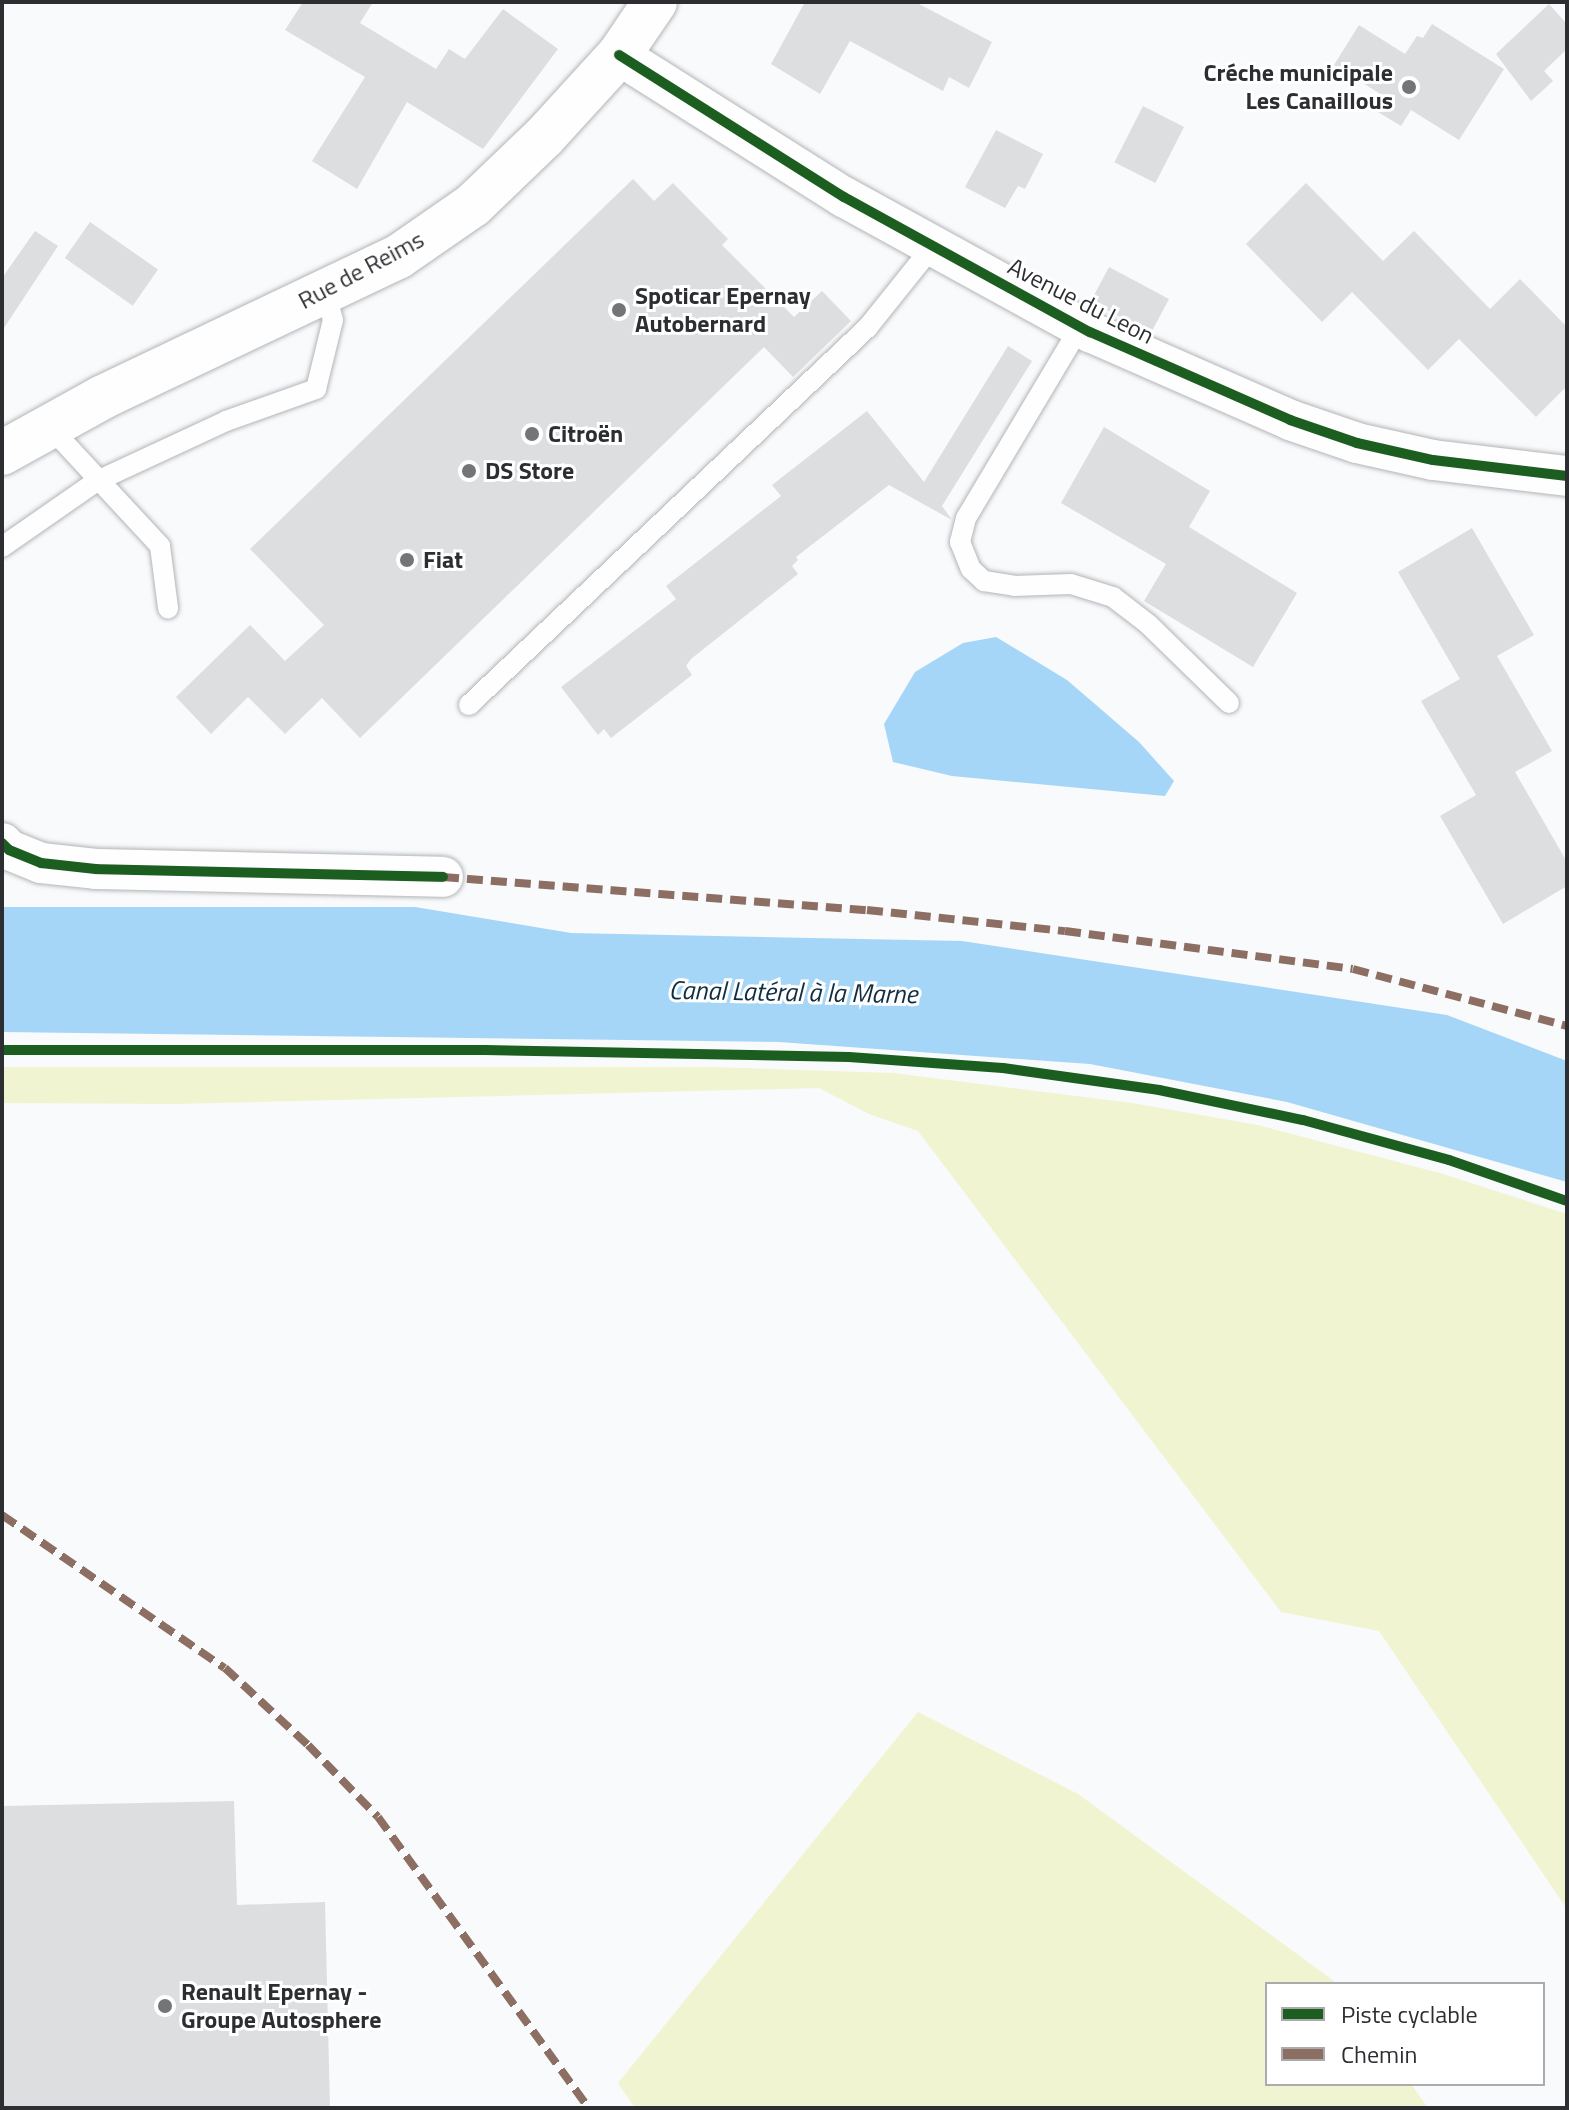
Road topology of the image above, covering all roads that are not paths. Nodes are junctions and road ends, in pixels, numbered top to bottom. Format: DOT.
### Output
graph roads {
  1 [pos="655,2"];
  2 [pos="619,55"];
  3 [pos="933,246"];
  4 [pos="325,291"];
  5 [pos="1080,327"];
  6 [pos="48,425"];
  7 [pos="2,453"];
  8 [pos="1567,476"];
  9 [pos="97,481"];
  10 [pos="2,547"];
  11 [pos="168,608"];
  12 [pos="1229,703"];
  13 [pos="469,705"];
  14 [pos="2,843"];
  15 [pos="443,877"];
  1 -- 2 [label="main road, Rue de Reims"];
  2 -- 3 [label="street, Avenue du Leon"];
  2 -- 4 [label="main road, Rue de Reims"];
  3 -- 5 [label="street, Avenue du Leon"];
  3 -- 13 [label="lane"];
  4 -- 6 [label="main road, Rue de Reims"];
  4 -- 9 [label="lane"];
  5 -- 8 [label="street, Avenue du Leon"];
  5 -- 12 [label="lane"];
  6 -- 7 [label="main road, Rue de Reims"];
  6 -- 9 [label="lane"];
  9 -- 10 [label="lane"];
  9 -- 11 [label="lane"];
  14 -- 15 [label="street"];
}
